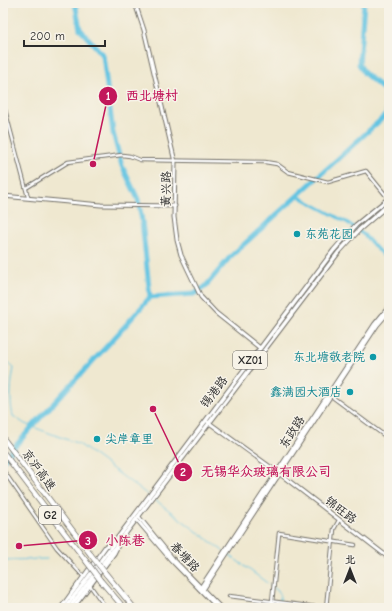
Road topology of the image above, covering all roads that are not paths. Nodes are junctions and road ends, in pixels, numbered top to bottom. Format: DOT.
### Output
graph roads {
  1 [pos="135,3"];
  2 [pos="3,102"];
  3 [pos="176,162"];
  4 [pos="26,188"];
  5 [pos="3,197"];
  6 [pos="28,197"];
  7 [pos="388,198"];
  8 [pos="389,204"];
  9 [pos="175,206"];
  10 [pos="389,307"];
  11 [pos="389,311"];
  12 [pos="260,348"];
  13 [pos="330,395"];
  14 [pos="205,420"];
  15 [pos="209,423"];
  16 [pos="389,439"];
  17 [pos="4,440"];
  18 [pos="3,452"];
  19 [pos="3,470"];
  20 [pos="279,473"];
  21 [pos="138,519"];
  22 [pos="339,520"];
  23 [pos="333,541"];
  24 [pos="355,545"];
  25 [pos="389,558"];
  26 [pos="87,581"];
  27 [pos="202,590"];
  28 [pos="229,596"];
  29 [pos="272,602"];
  30 [pos="61,608"];
  31 [pos="65,608"];
  32 [pos="69,608"];
  33 [pos="73,608"];
  34 [pos="106,608"];
  35 [pos="124,608"];
  36 [pos="134,608"];
  37 [pos="218,608"];
  38 [pos="221,608"];
  39 [pos="326,608"];
  1 -- 3 [label="street, 黄兴路"];
  2 -- 4 [label="street"];
  3 -- 4 [label="street"];
  3 -- 7 [label="street"];
  3 -- 9 [label="street, 黄兴路"];
  4 -- 6 [label="street"];
  5 -- 6 [label="street"];
  6 -- 9 [label="street"];
  7 -- 12 [label="main road, 锡港路 / XZ01"];
  8 -- 15 [label="main road, 锡港路 / XZ01"];
  9 -- 12 [label="street, 黄兴路"];
  10 -- 13 [label="main road, 东政路"];
  11 -- 13 [label="main road, 东政路"];
  12 -- 14 [label="main road, 锡港路 / XZ01"];
  13 -- 16 [label="street"];
  13 -- 20 [label="main road, 东政路"];
  14 -- 15 [label="street, 锦旺路"];
  14 -- 26 [label="main road, 锡港路 / XZ01"];
  15 -- 20 [label="street, 锦旺路"];
  15 -- 21 [label="main road, 锡港路 / XZ01"];
  17 -- 36 [label="highway, 京沪高速 / G2, bridge"];
  18 -- 35 [label="highway, 京沪高速 / G2, bridge"];
  19 -- 26 [label="street"];
  20 -- 22 [label="street, 锦旺路"];
  20 -- 27 [label="main road, 东政路"];
  21 -- 26 [label="main road, 锡港路 / XZ01"];
  21 -- 27 [label="street, 春塘路"];
  22 -- 23 [label="street"];
  22 -- 25 [label="street, 锦旺路"];
  23 -- 24 [label="street"];
  23 -- 29 [label="street"];
  23 -- 39 [label="street"];
  26 -- 30 [label="main road"];
  26 -- 31 [label="main road"];
  26 -- 32 [label="main road"];
  26 -- 33 [label="main road"];
  26 -- 34 [label="street"];
  27 -- 37 [label="street, 春塘路"];
  27 -- 38 [label="street, 春塘路"];
  28 -- 29 [label="street"];
  29 -- 39 [label="street"];
}
